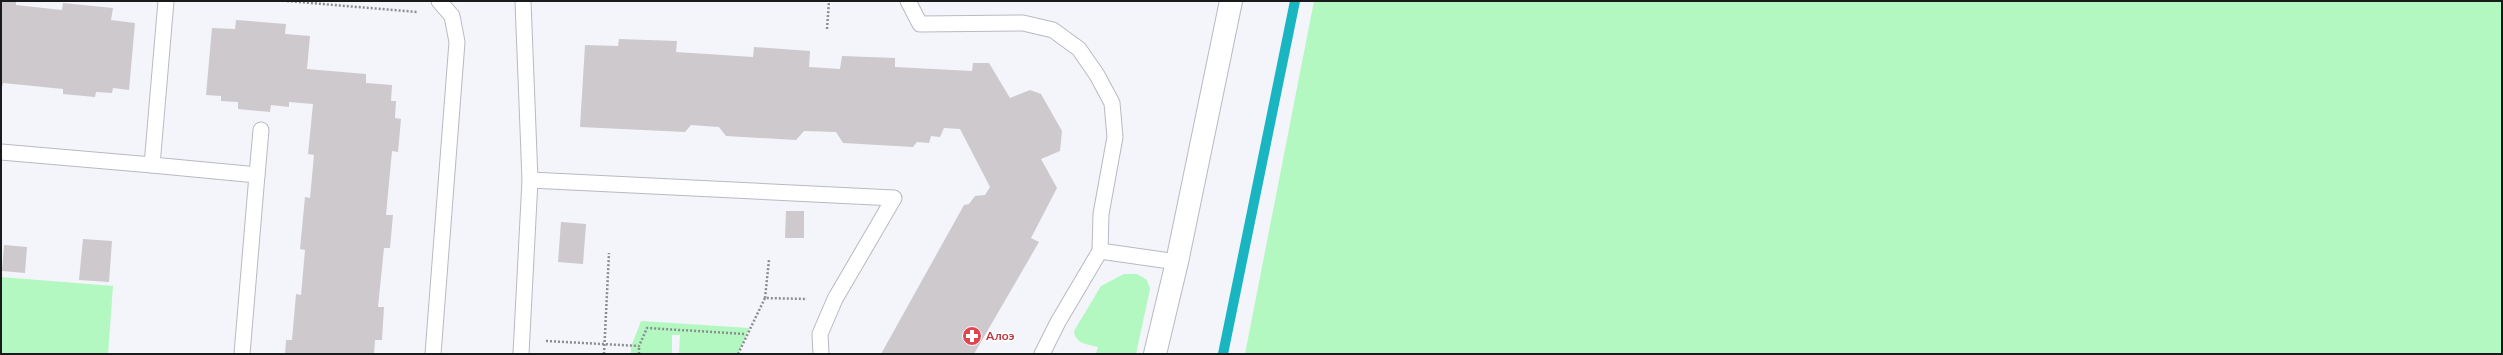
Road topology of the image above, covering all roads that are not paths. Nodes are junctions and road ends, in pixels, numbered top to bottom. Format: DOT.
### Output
graph roads {
  1 [pos="166,1"];
  2 [pos="439,1"];
  3 [pos="523,1"];
  4 [pos="908,1"];
  5 [pos="1230,1"];
  6 [pos="262,130"];
  7 [pos="1,152"];
  8 [pos="152,165"];
  9 [pos="257,175"];
  10 [pos="530,180"];
  11 [pos="1100,251"];
  12 [pos="1176,262"];
  13 [pos="242,354"];
  14 [pos="433,354"];
  15 [pos="521,354"];
  16 [pos="821,354"];
  17 [pos="1042,354"];
  18 [pos="1155,354"];
  1 -- 8 [label="lane"];
  2 -- 14 [label="lane"];
  3 -- 10 [label="lane"];
  4 -- 11 [label="lane"];
  5 -- 12 [label="street"];
  6 -- 9 [label="lane"];
  7 -- 8 [label="lane"];
  8 -- 9 [label="lane"];
  9 -- 13 [label="lane"];
  10 -- 15 [label="lane"];
  10 -- 16 [label="lane"];
  11 -- 12 [label="lane"];
  11 -- 17 [label="lane"];
  12 -- 18 [label="street"];
}
